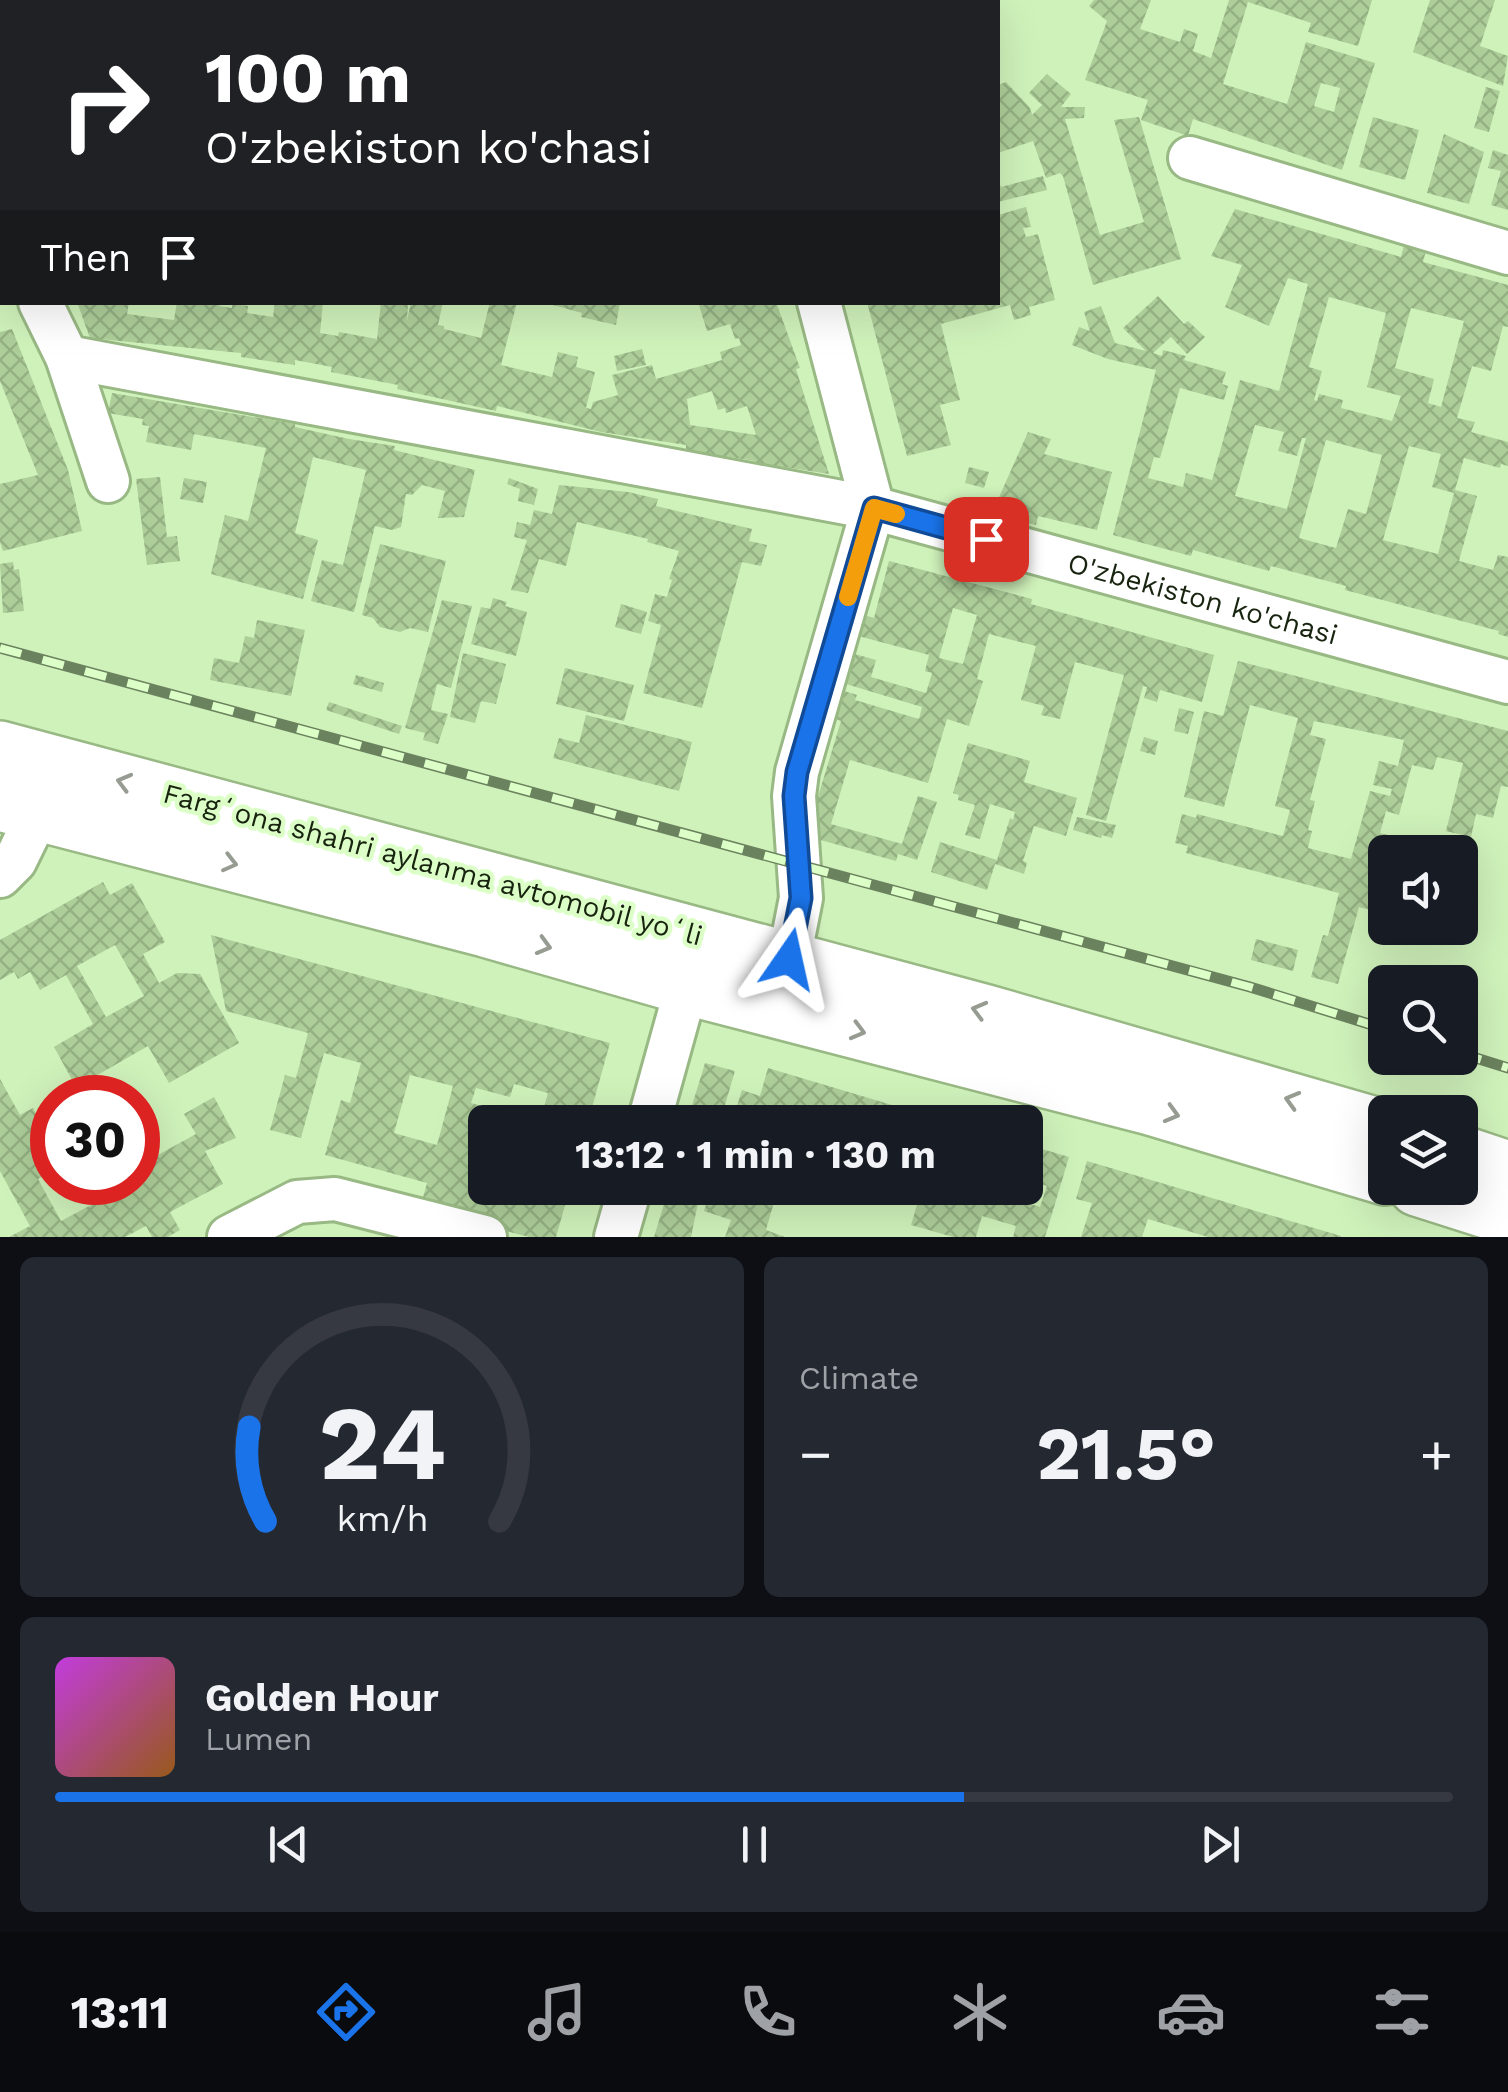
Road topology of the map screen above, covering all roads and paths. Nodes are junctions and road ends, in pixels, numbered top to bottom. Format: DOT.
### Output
graph roads {
  1 [pos="1190,158"];
  2 [pos="1508,253"];
  3 [pos="41,305"];
  4 [pos="821,305"];
  5 [pos="67,357"];
  6 [pos="108,481"];
  7 [pos="874,508"];
  8 [pos="1508,682"];
  9 [pos="0,749"];
  10 [pos="19,808"];
  11 [pos="0,876"];
  12 [pos="700,935"];
  13 [pos="789,959"];
  14 [pos="687,988"];
  15 [pos="654,1105"];
  16 [pos="1368,1123"];
  17 [pos="1478,1159"];
  18 [pos="1508,1170"];
  19 [pos="1368,1172"];
  20 [pos="625,1205"];
  21 [pos="1472,1205"];
  22 [pos="1508,1216"];
  23 [pos="229,1237"];
  24 [pos="485,1237"];
  25 [pos="616,1237"];
  1 -- 2 [label="street"];
  3 -- 5 [label="street"];
  4 -- 7 [label="street"];
  5 -- 6 [label="street"];
  5 -- 7 [label="street, O'zbekiston ko'chasi"];
  7 -- 8 [label="street, O'zbekiston ko'chasi"];
  7 -- 13 [label="street"];
  12 -- 9 [label="highway, Fargʻona shahri aylanma avtomobil yoʻli, one-way"];
  10 -- 11 [label="street"];
  10 -- 14 [label="highway, Fargʻona shahri aylanma avtomobil yoʻli, one-way"];
  12 -- 13 [label="highway, Fargʻona shahri aylanma avtomobil yoʻli"];
  12 -- 14 [label="street"];
  16 -- 13 [label="highway, Fargʻona shahri aylanma avtomobil yoʻli, one-way"];
  14 -- 15 [label="street"];
  14 -- 19 [label="highway, Fargʻona shahri aylanma avtomobil yoʻli, one-way"];
  17 -- 18 [label="highway"];
  20 -- 25 [label="street"];
  21 -- 22 [label="highway"];
  23 -- 24 [label="street"];
}
